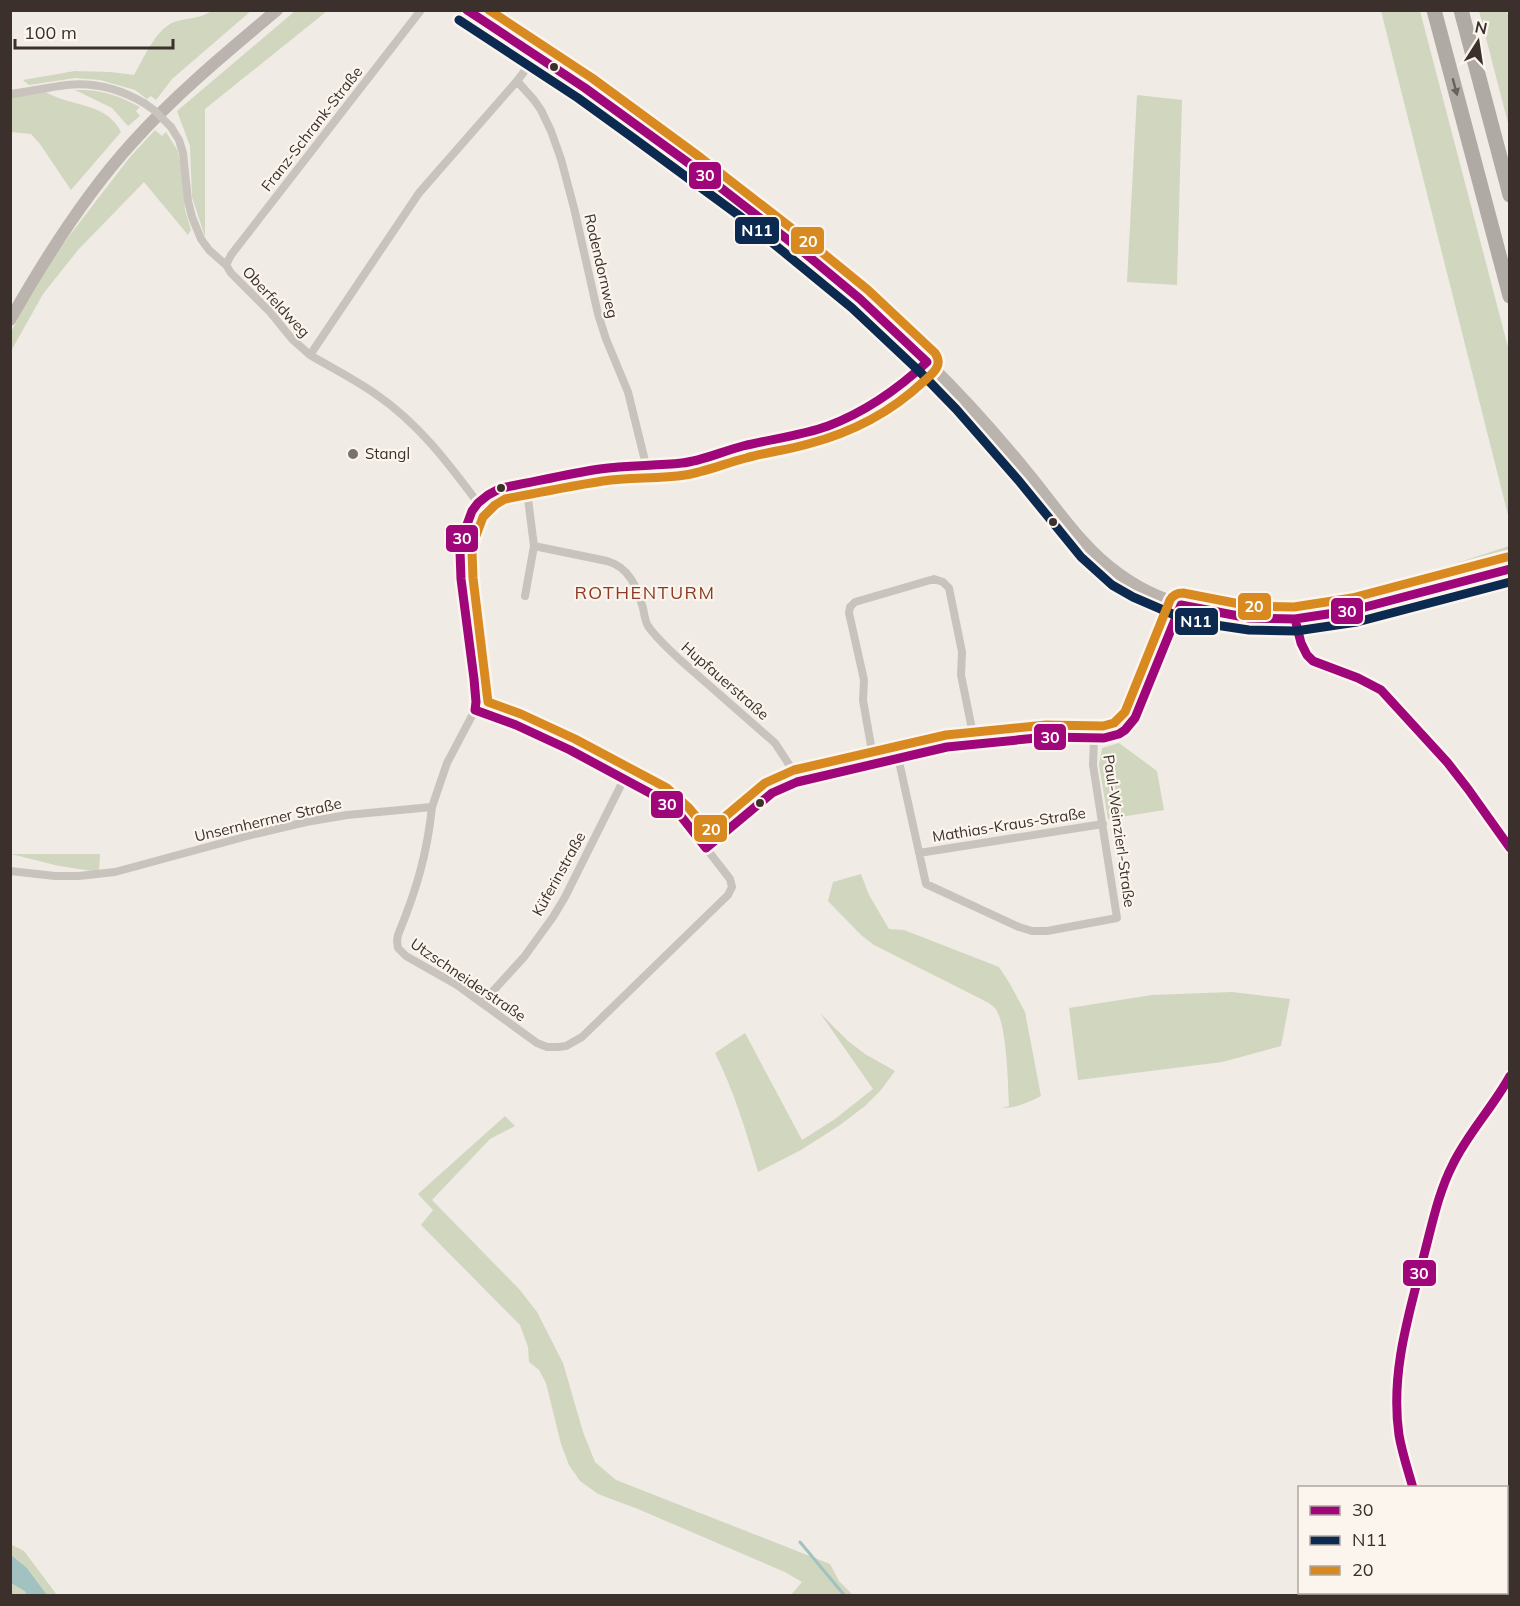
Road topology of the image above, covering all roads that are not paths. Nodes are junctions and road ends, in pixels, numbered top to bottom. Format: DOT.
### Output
graph roads {
  1 [pos="277,10"];
  2 [pos="422,10"];
  3 [pos="466,10"];
  4 [pos="1434,10"];
  5 [pos="1461,10"];
  6 [pos="536,56"];
  7 [pos="517,81"];
  8 [pos="10,94"];
  9 [pos="1509,195"];
  10 [pos="226,265"];
  11 [pos="1509,296"];
  12 [pos="10,320"];
  13 [pos="310,355"];
  14 [pos="927,362"];
  15 [pos="646,465"];
  16 [pos="526,483"];
  17 [pos="478,502"];
  18 [pos="534,546"];
  19 [pos="1509,569"];
  20 [pos="525,596"];
  21 [pos="1181,605"];
  22 [pos="1295,619"];
  23 [pos="475,710"];
  24 [pos="1094,739"];
  25 [pos="975,744"];
  26 [pos="898,757"];
  27 [pos="874,763"];
  28 [pos="624,779"];
  29 [pos="797,782"];
  30 [pos="432,807"];
  31 [pos="1102,824"];
  32 [pos="706,848"];
  33 [pos="1509,849"];
  34 [pos="919,853"];
  35 [pos="10,871"];
  36 [pos="483,1002"];
  37 [pos="1509,1075"];
  38 [pos="1412,1486"];
  1 -- 12 [label="street"];
  2 -- 10 [label="street, Franz-Schrank-Straße"];
  3 -- 6 [label="street"];
  4 -- 11 [label="highway, one-way"];
  5 -- 9 [label="highway"];
  6 -- 7 [label="street"];
  6 -- 14 [label="street"];
  7 -- 13 [label="street"];
  7 -- 15 [label="street, Rodendornweg"];
  8 -- 10 [label="street, Oberfeldweg, bridge"];
  10 -- 13 [label="street, Oberfeldweg"];
  13 -- 17 [label="street, Oberfeldweg"];
  14 -- 15 [label="street"];
  14 -- 21 [label="street"];
  15 -- 16 [label="street"];
  16 -- 17 [label="street"];
  16 -- 18 [label="street"];
  17 -- 23 [label="street"];
  18 -- 20 [label="street"];
  18 -- 29 [label="street, Hupfauerstraße"];
  19 -- 22 [label="street"];
  21 -- 22 [label="street"];
  21 -- 24 [label="street"];
  22 -- 33 [label="street"];
  23 -- 28 [label="street"];
  23 -- 30 [label="street"];
  24 -- 25 [label="street"];
  24 -- 31 [label="street, Paul-Weinzierl-Straße"];
  25 -- 26 [label="street"];
  25 -- 27 [label="street"];
  26 -- 27 [label="street"];
  26 -- 34 [label="street, Paul-Weinzierl-Straße"];
  27 -- 29 [label="street"];
  28 -- 32 [label="street"];
  28 -- 36 [label="street, Küferinstraße"];
  29 -- 32 [label="street"];
  30 -- 35 [label="street, Unsernherrner Straße"];
  30 -- 36 [label="street, Utzschneiderstraße"];
  31 -- 34 [label="street, Mathias-Kraus-Straße"];
  31 -- 34 [label="street, Paul-Weinzierl-Straße"];
  32 -- 36 [label="street, Utzschneiderstraße"];
  37 -- 38 [label="street"];
}
